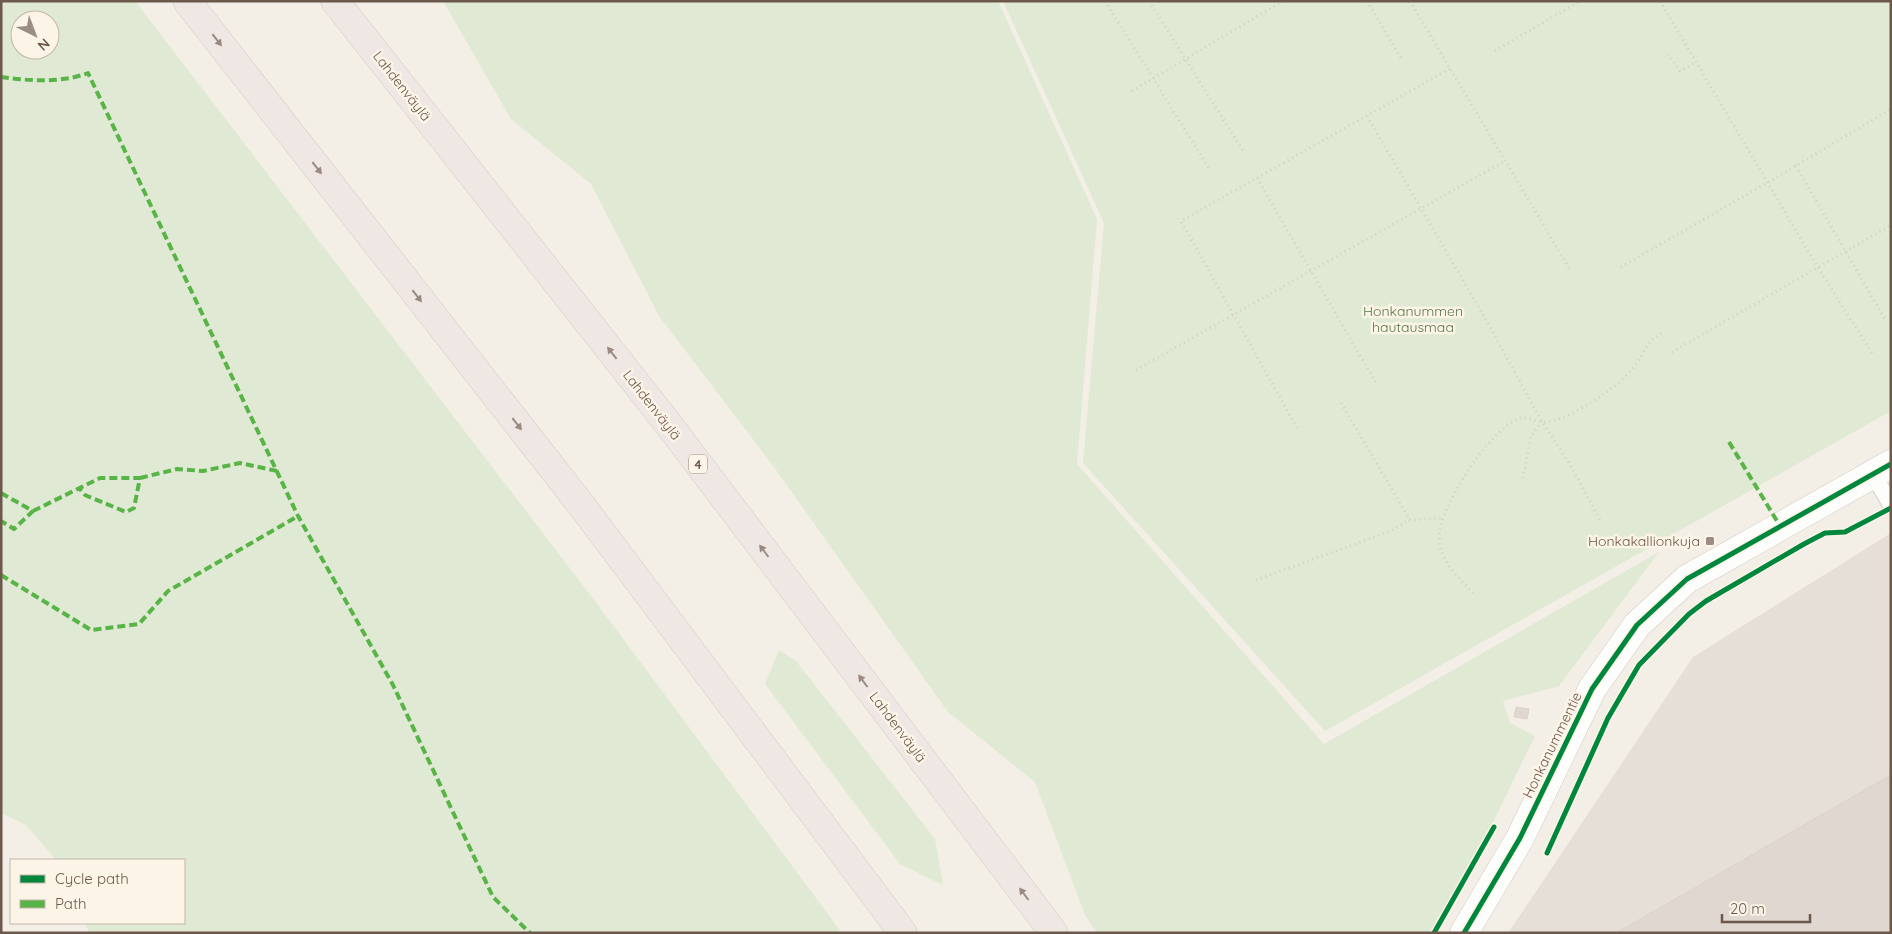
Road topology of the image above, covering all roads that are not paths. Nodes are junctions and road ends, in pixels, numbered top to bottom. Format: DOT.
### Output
graph roads {
  1 [pos="187,1"];
  2 [pos="335,1"];
  3 [pos="1882,469"];
  4 [pos="1891,505"];
  5 [pos="903,933"];
  6 [pos="1054,933"];
  7 [pos="1464,933"];
  1 -- 5 [label="highway, one-way"];
  6 -- 2 [label="highway, Lahdenväylä / 4, one-way"];
  3 -- 4 [label="lane"];
  3 -- 7 [label="street, Honkanummentie"];
}
